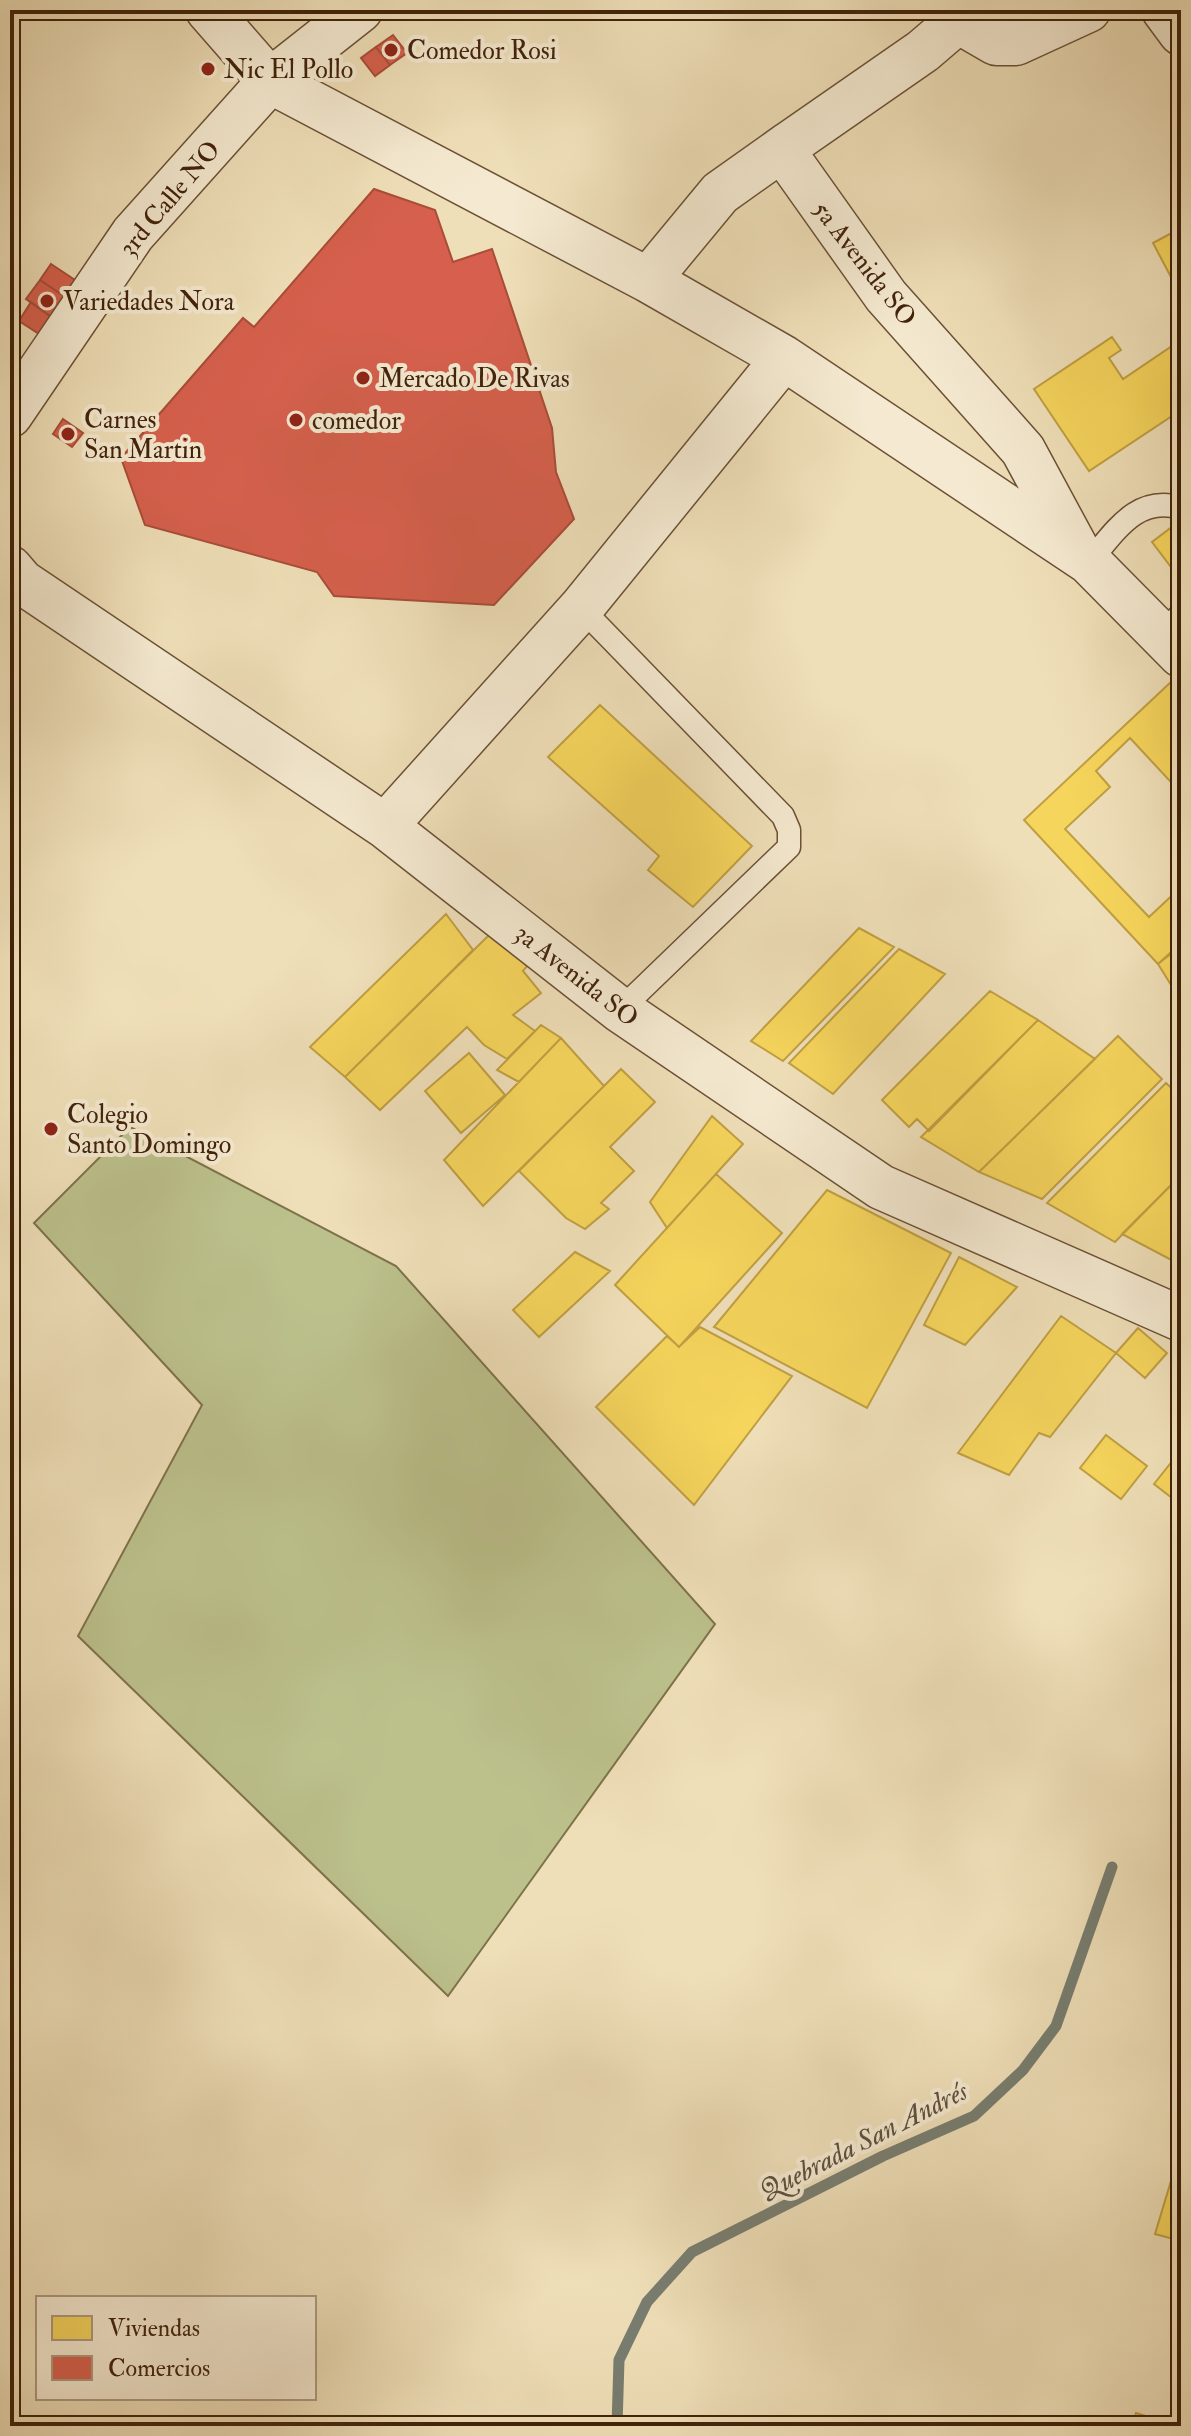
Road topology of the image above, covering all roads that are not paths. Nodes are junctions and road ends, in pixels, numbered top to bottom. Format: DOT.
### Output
graph roads {
  1 [pos="208,10"];
  2 [pos="360,10"];
  3 [pos="1088,10"];
  4 [pos="1164,10"];
  5 [pos="958,16"];
  6 [pos="1181,33"];
  7 [pos="270,81"];
  8 [pos="789,144"];
  9 [pos="648,280"];
  10 [pos="784,358"];
  11 [pos="10,415"];
  12 [pos="1181,508"];
  13 [pos="1084,559"];
  14 [pos="10,568"];
  15 [pos="581,608"];
  16 [pos="1175,634"];
  17 [pos="385,826"];
  18 [pos="620,1010"];
  19 [pos="1181,1319"];
  1 -- 7 [label="street"];
  2 -- 7 [label="street, 3rd Calle NO"];
  3 -- 5 [label="street"];
  4 -- 6 [label="street"];
  5 -- 8 [label="street"];
  7 -- 9 [label="street"];
  7 -- 11 [label="street, 3rd Calle NO"];
  8 -- 9 [label="street"];
  8 -- 13 [label="street, 5a Avenida SO"];
  9 -- 10 [label="street"];
  10 -- 13 [label="street"];
  10 -- 15 [label="street"];
  12 -- 13 [label="lane"];
  13 -- 16 [label="street"];
  14 -- 17 [label="street, 3a Avenida SO"];
  15 -- 17 [label="street"];
  15 -- 18 [label="lane"];
  17 -- 18 [label="street, 3a Avenida SO"];
  18 -- 19 [label="street, 3a Avenida SO"];
}
